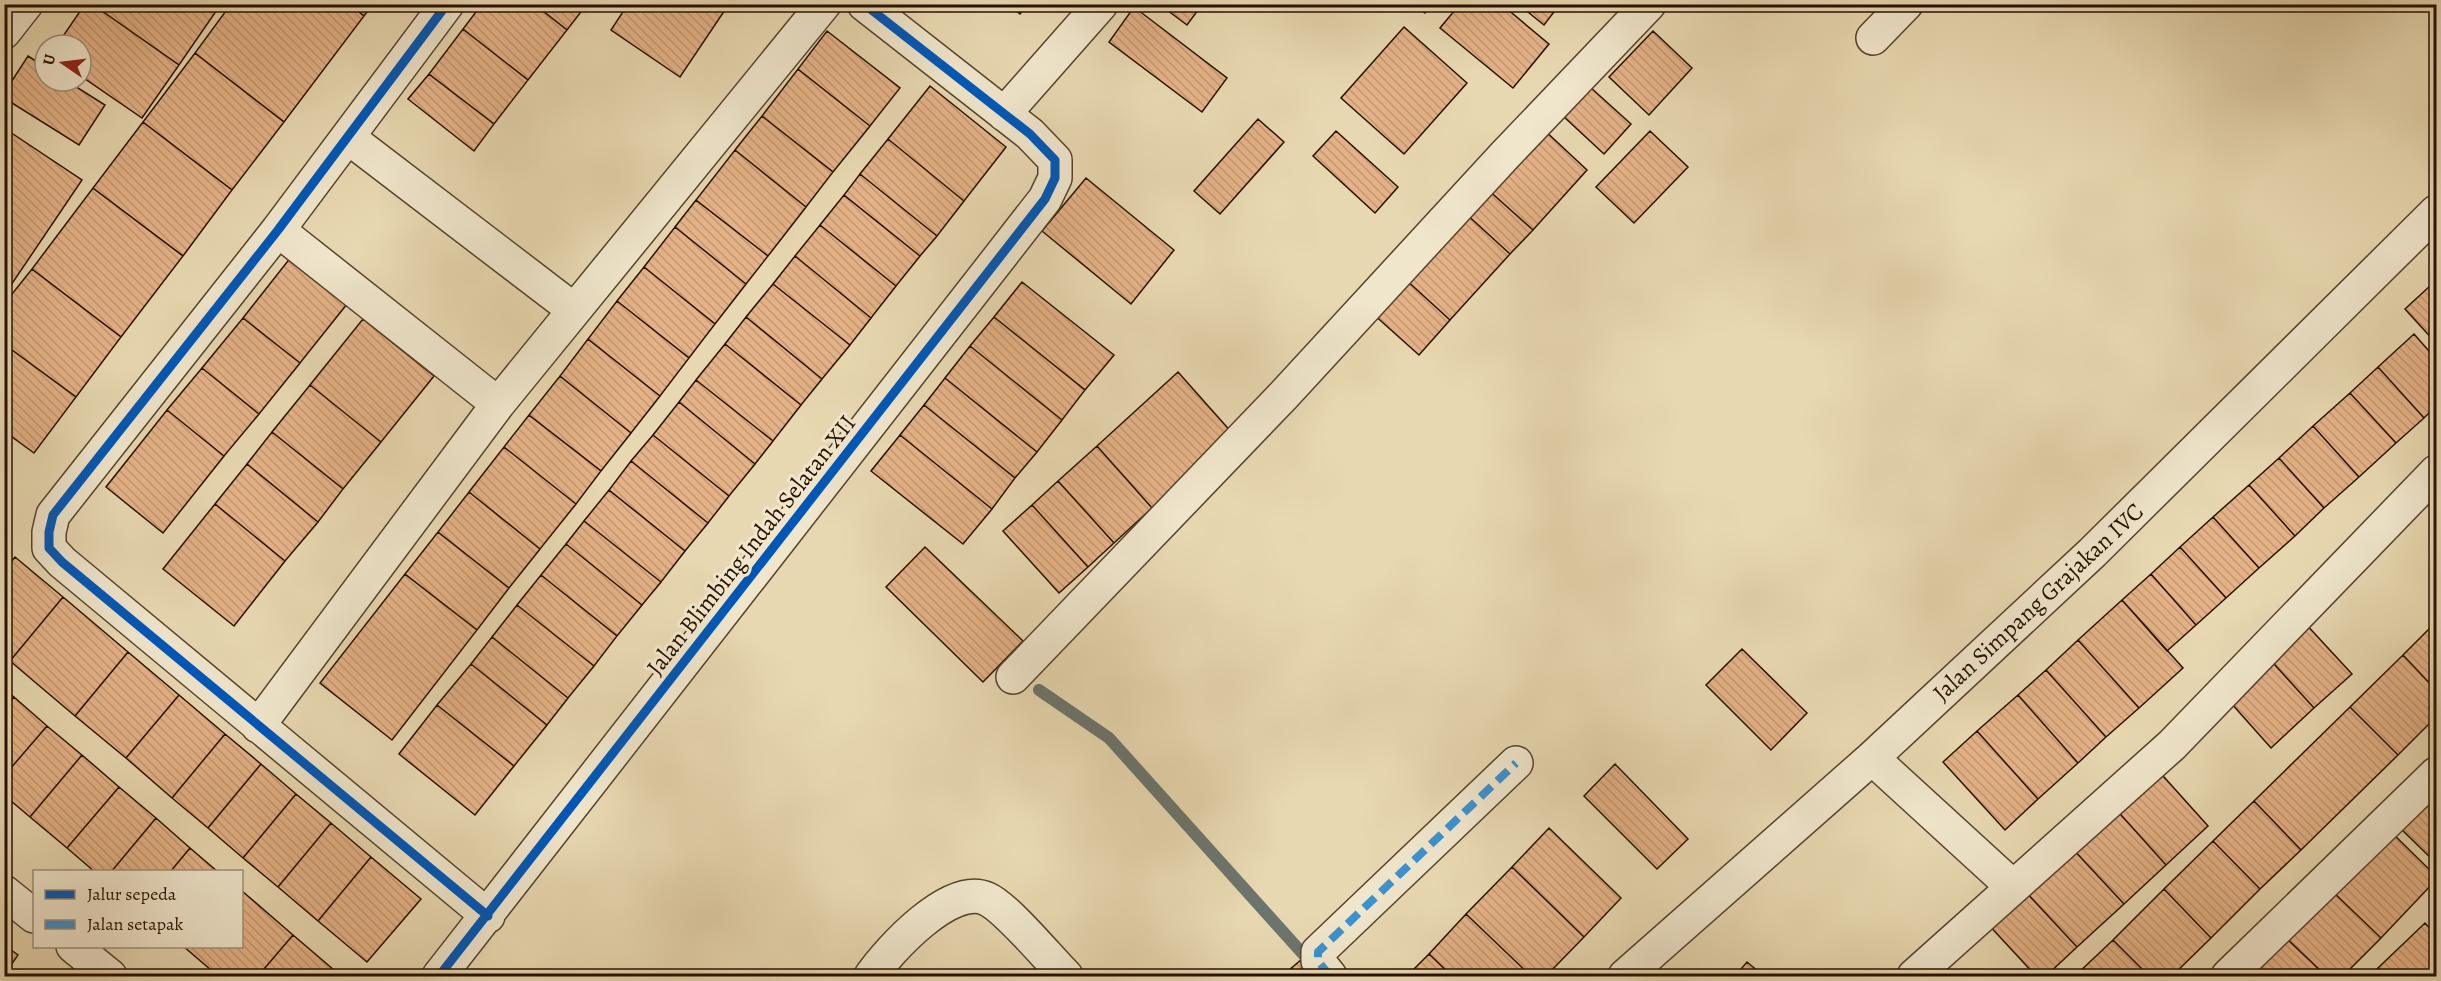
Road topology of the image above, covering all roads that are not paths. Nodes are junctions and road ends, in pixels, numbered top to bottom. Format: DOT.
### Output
graph roads {
  1 [pos="26,4"];
  2 [pos="447,4"];
  3 [pos="824,4"];
  4 [pos="864,4"];
  5 [pos="1101,4"];
  6 [pos="1649,4"];
  7 [pos="1906,4"];
  8 [pos="4,32"];
  9 [pos="1873,38"];
  10 [pos="1004,114"];
  11 [pos="349,138"];
  12 [pos="2436,212"];
  13 [pos="278,230"];
  14 [pos="574,310"];
  15 [pos="498,404"];
  16 [pos="2436,472"];
  17 [pos="1013,677"];
  18 [pos="258,726"];
  19 [pos="1872,758"];
  20 [pos="1516,763"];
  21 [pos="2436,774"];
  22 [pos="2013,887"];
  23 [pos="4,892"];
  24 [pos="33,915"];
  25 [pos="488,916"];
  26 [pos="75,948"];
  27 [pos="106,975"];
  28 [pos="439,976"];
  29 [pos="871,976"];
  30 [pos="1066,976"];
  31 [pos="1330,976"];
  32 [pos="1626,976"];
  33 [pos="1914,976"];
  34 [pos="2228,976"];
  1 -- 8 [label="street"];
  2 -- 11 [label="street"];
  3 -- 14 [label="street"];
  4 -- 10 [label="street"];
  5 -- 10 [label="street"];
  6 -- 17 [label="street"];
  7 -- 9 [label="street"];
  10 -- 25 [label="street, Jalan Blimbing Indah Selatan XII"];
  11 -- 13 [label="street"];
  11 -- 14 [label="street"];
  12 -- 19 [label="street, Jalan Simpang Grajakan IVC"];
  13 -- 15 [label="street"];
  13 -- 18 [label="street"];
  14 -- 15 [label="street"];
  15 -- 18 [label="street"];
  16 -- 22 [label="street"];
  18 -- 25 [label="street"];
  19 -- 22 [label="street"];
  19 -- 32 [label="street, Jalan Simpang Grajakan IVC"];
  20 -- 31 [label="street"];
  21 -- 34 [label="street"];
  22 -- 33 [label="street"];
  23 -- 24 [label="street"];
  25 -- 28 [label="street, Jalan Blimbing Indah Selatan XII"];
  26 -- 27 [label="street"];
  29 -- 30 [label="street"];
}
